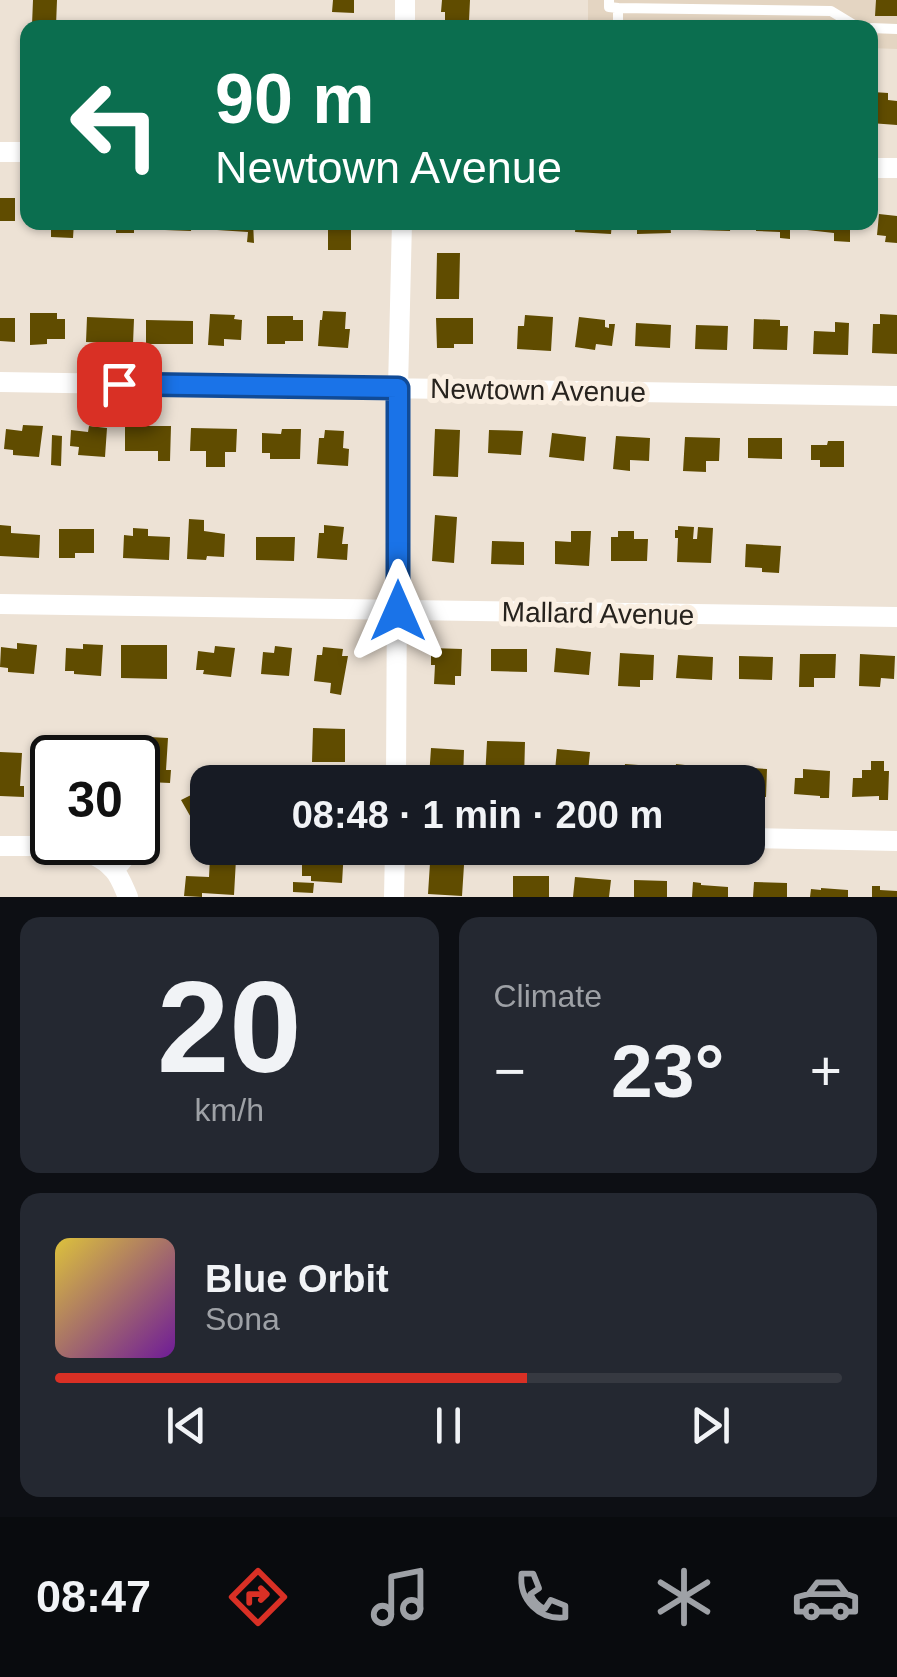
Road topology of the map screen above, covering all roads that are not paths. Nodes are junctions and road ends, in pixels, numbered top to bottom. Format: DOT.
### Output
graph roads {
  1 [pos="792,0"];
  2 [pos="614,4"];
  3 [pos="682,4"];
  4 [pos="775,10"];
  5 [pos="846,20"];
  6 [pos="402,230"];
  7 [pos="0,382"];
  8 [pos="398,388"];
  9 [pos="897,396"];
  10 [pos="0,604"];
  11 [pos="398,611"];
  12 [pos="897,617"];
  13 [pos="396,765"];
  14 [pos="765,838"];
  15 [pos="897,841"];
  16 [pos="0,846"];
  17 [pos="118,865"];
  18 [pos="395,865"];
  19 [pos="114,870"];
  20 [pos="128,897"];
  21 [pos="394,897"];
  1 -- 4 [label="lane"];
  2 -- 3 [label="lane"];
  3 -- 4 [label="lane"];
  4 -- 5 [label="lane"];
  6 -- 8 [label="street"];
  7 -- 8 [label="street, Newtown Avenue"];
  8 -- 9 [label="street, Newtown Avenue"];
  8 -- 11 [label="street"];
  10 -- 11 [label="street, Mallard Avenue"];
  11 -- 12 [label="street, Mallard Avenue"];
  11 -- 13 [label="street"];
  14 -- 15 [label="street"];
  16 -- 19 [label="street"];
  17 -- 19 [label="street"];
  18 -- 21 [label="street"];
  19 -- 20 [label="street"];
}
